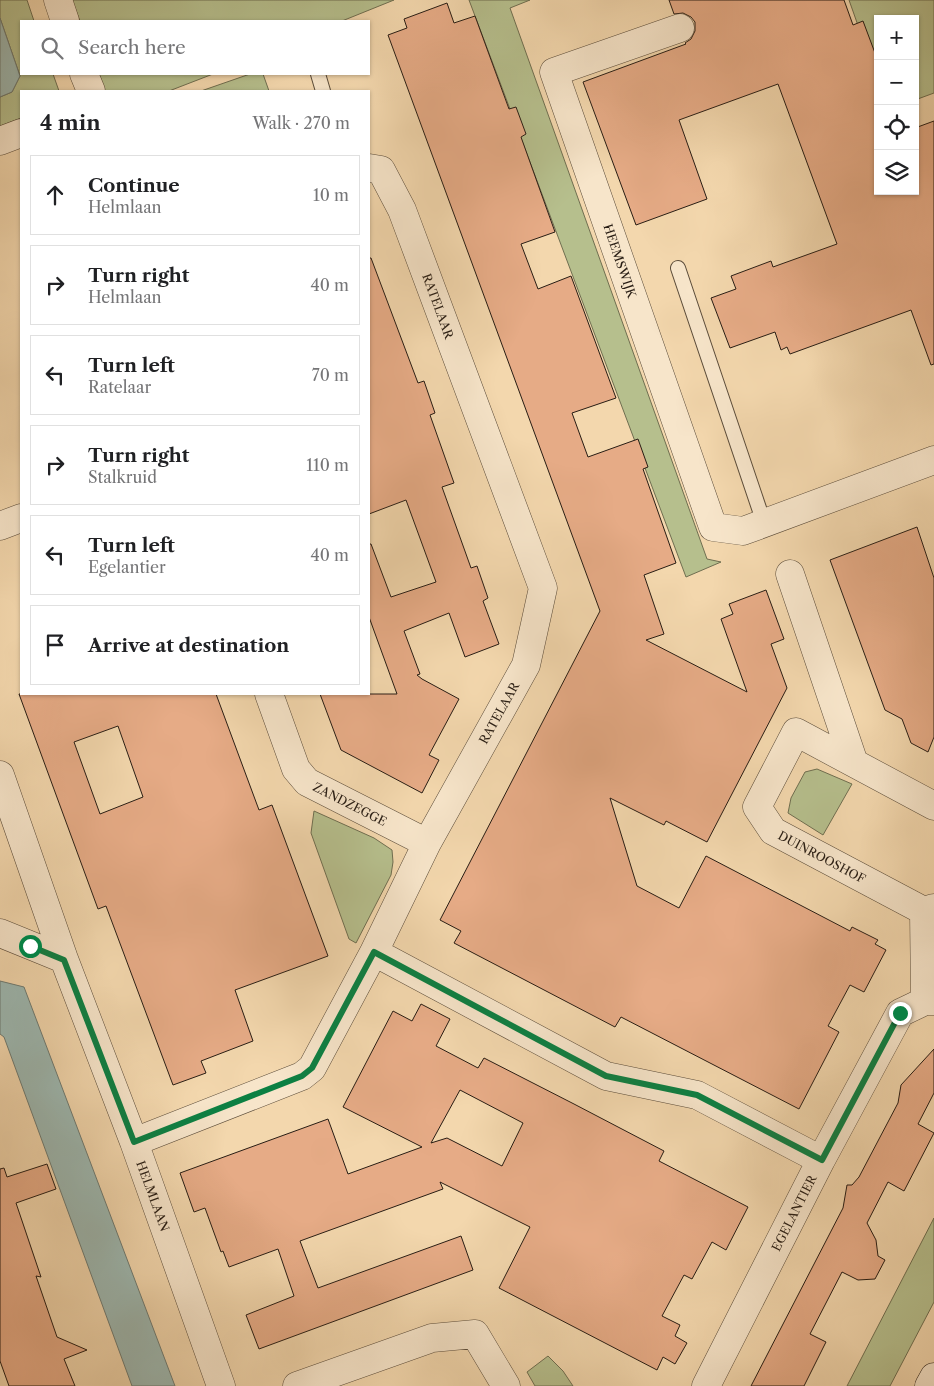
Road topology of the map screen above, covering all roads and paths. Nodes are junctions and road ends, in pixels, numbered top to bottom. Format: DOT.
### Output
graph roads {
  1 [pos="58,0"];
  2 [pos="65,20"];
  3 [pos="680,28"];
  4 [pos="84,75"];
  5 [pos="318,75"];
  6 [pos="91,90"];
  7 [pos="323,90"];
  8 [pos="20,133"];
  9 [pos="0,141"];
  10 [pos="370,168"];
  11 [pos="678,268"];
  12 [pos="934,460"];
  13 [pos="20,518"];
  14 [pos="764,523"];
  15 [pos="0,526"];
  16 [pos="790,574"];
  17 [pos="269,695"];
  18 [pos="854,763"];
  19 [pos="0,775"];
  20 [pos="934,806"];
  21 [pos="427,843"];
  22 [pos="929,909"];
  23 [pos="0,933"];
  24 [pos="374,952"];
  25 [pos="64,960"];
  26 [pos="930,1001"];
  27 [pos="134,1142"];
  28 [pos="822,1160"];
  29 [pos="934,1377"];
  30 [pos="221,1386"];
  31 [pos="296,1386"];
  32 [pos="506,1386"];
  33 [pos="706,1386"];
  34 [pos="929,1386"];
  1 -- 2 [label="street"];
  3 -- 14 [label="street, HEEMSWIJK"];
  4 -- 6 [label="street"];
  5 -- 7 [label="lane"];
  8 -- 9 [label="street"];
  10 -- 21 [label="street, RATELAAR"];
  11 -- 14 [label="lane"];
  12 -- 14 [label="street, HEEMSWIJK"];
  13 -- 15 [label="street"];
  16 -- 18 [label="street"];
  17 -- 21 [label="street, ZANDZEGGE"];
  18 -- 20 [label="street, DUINROOSHOF"];
  18 -- 22 [label="street, DUINROOSHOF"];
  19 -- 25 [label="street"];
  21 -- 24 [label="street, RATELAAR"];
  22 -- 26 [label="street, DUINROOSHOF"];
  23 -- 25 [label="street"];
  24 -- 27 [label="street, RATELAAR"];
  24 -- 28 [label="street"];
  25 -- 27 [label="street, HELMLAAN"];
  26 -- 28 [label="street, EGELANTIER"];
  27 -- 30 [label="street, HELMLAAN"];
  28 -- 33 [label="street, EGELANTIER"];
  29 -- 34 [label="street"];
  31 -- 32 [label="street"];
}
